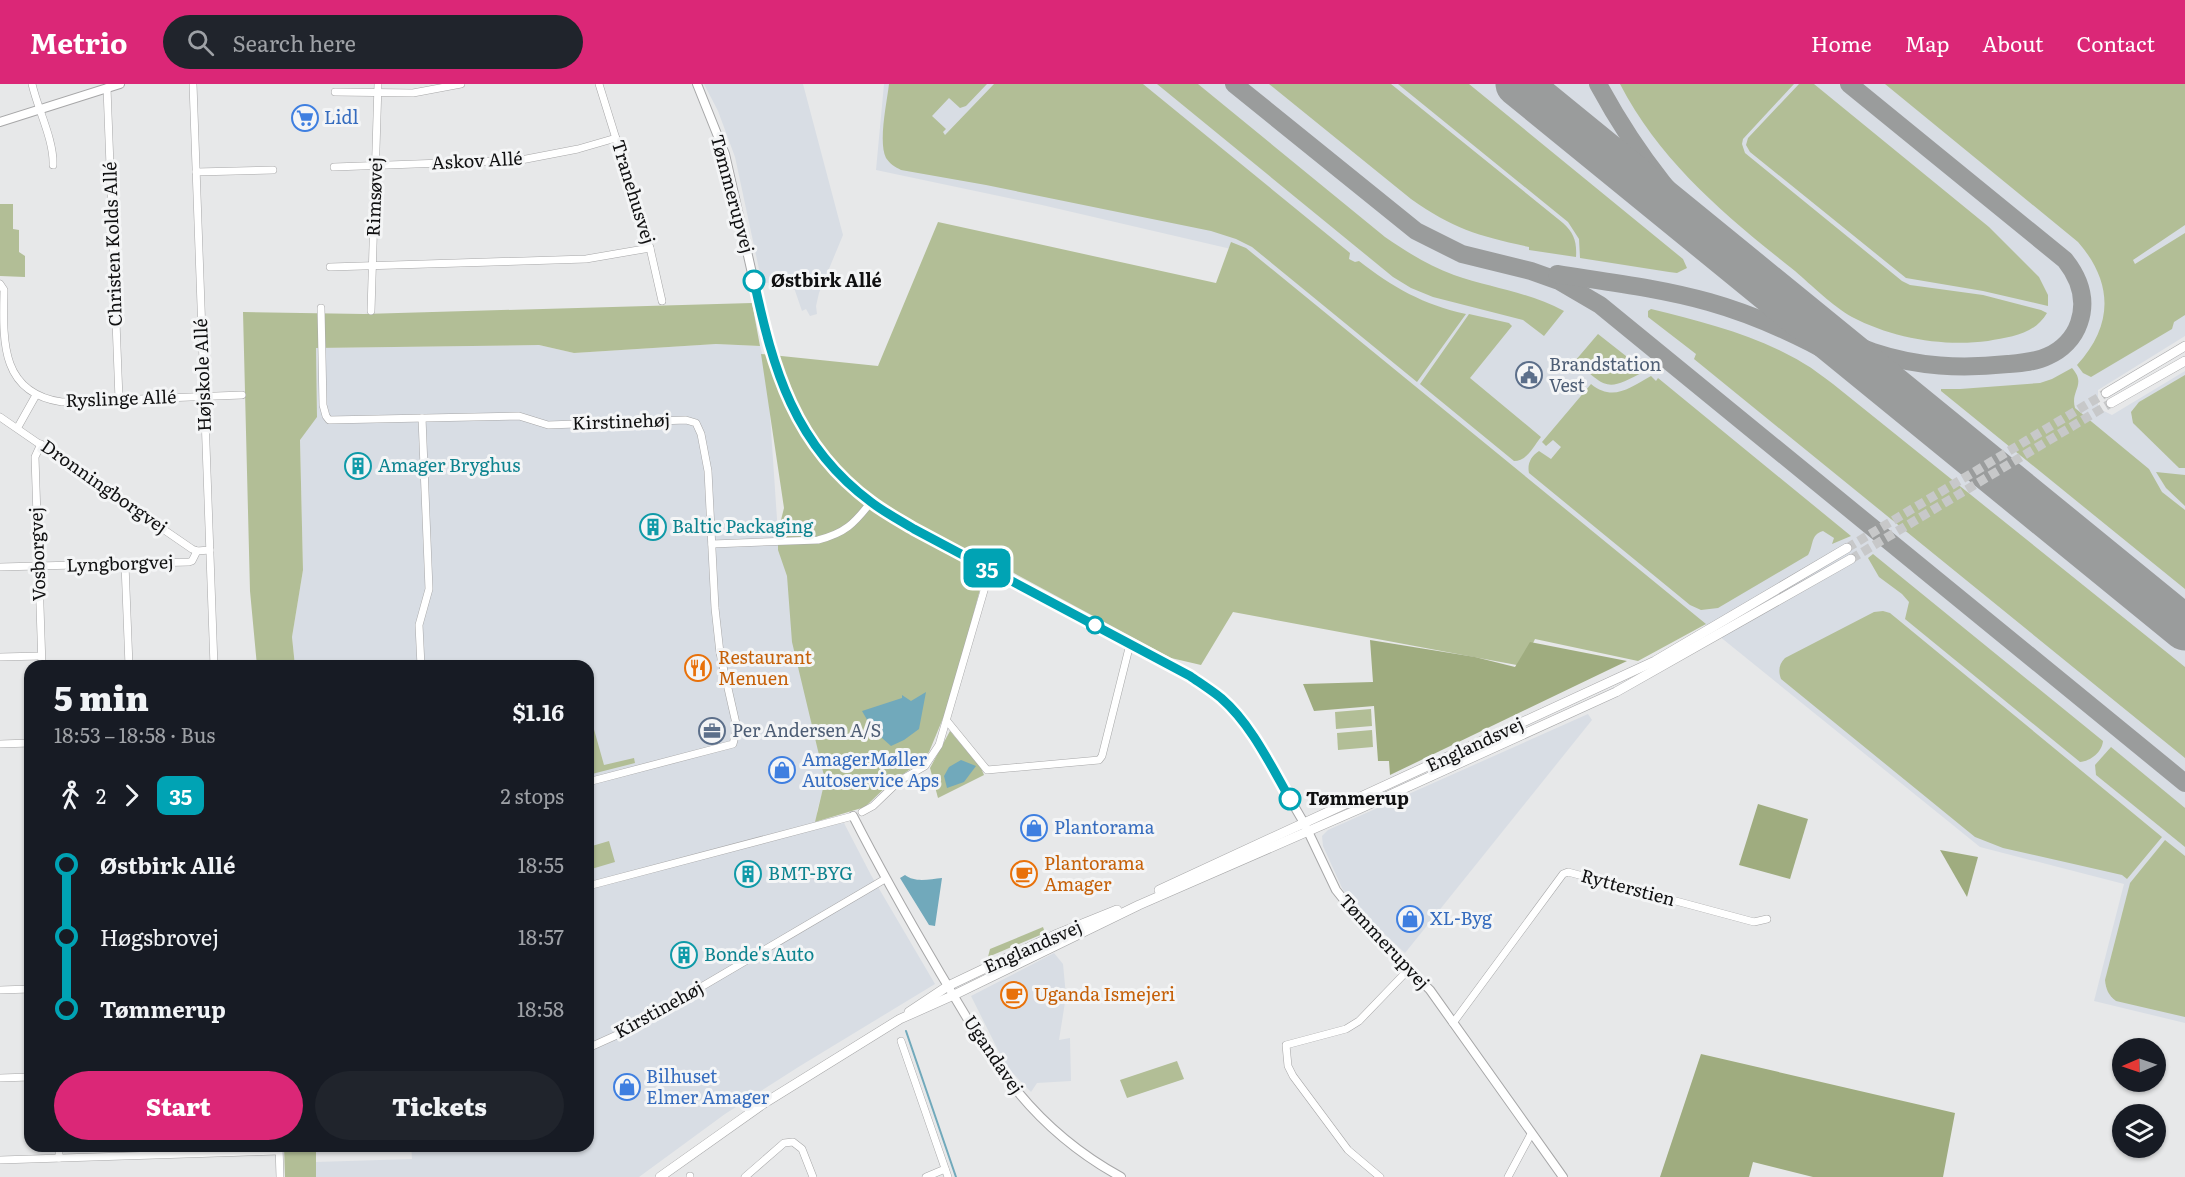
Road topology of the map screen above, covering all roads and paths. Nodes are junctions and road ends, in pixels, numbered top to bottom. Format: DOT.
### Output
graph roads {
  1 [pos="32,84"];
  2 [pos="120,84"];
  3 [pos="193,84"];
  4 [pos="378,84"];
  5 [pos="461,84"];
  6 [pos="599,84"];
  7 [pos="697,84"];
  8 [pos="107,88"];
  9 [pos="335,92"];
  10 [pos="377,94"];
  11 [pos="39,110"];
  12 [pos="0,122"];
  13 [pos="616,138"];
  14 [pos="53,165"];
  15 [pos="376,165"];
  16 [pos="334,167"];
  17 [pos="273,170"];
  18 [pos="196,172"];
  19 [pos="650,248"];
  20 [pos="373,266"];
  21 [pos="330,267"];
  22 [pos="1,284"];
  23 [pos="662,301"];
  24 [pos="321,308"];
  25 [pos="371,311"];
  26 [pos="2185,346"];
  27 [pos="2185,361"];
  28 [pos="2106,393"];
  29 [pos="36,395"];
  30 [pos="242,395"];
  31 [pos="203,396"];
  32 [pos="119,399"];
  33 [pos="2111,403"];
  34 [pos="0,417"];
  35 [pos="422,418"];
  36 [pos="18,427"];
  37 [pos="41,444"];
  38 [pos="871,502"];
  39 [pos="712,544"];
  40 [pos="1847,548"];
  41 [pos="210,550"];
  42 [pos="196,551"];
  43 [pos="1851,559"];
  44 [pos="125,564"];
  45 [pos="39,566"];
  46 [pos="0,567"];
  47 [pos="990,570"];
  48 [pos="1130,644"];
  49 [pos="41,656"];
  50 [pos="0,657"];
  51 [pos="41,660"];
  52 [pos="129,660"];
  53 [pos="214,660"];
  54 [pos="421,660"];
  55 [pos="947,721"];
  56 [pos="24,743"];
  57 [pos="0,744"];
  58 [pos="594,780"];
  59 [pos="862,812"];
  60 [pos="853,816"];
  61 [pos="1306,827"];
  62 [pos="885,879"];
  63 [pos="594,884"];
  64 [pos="1767,919"];
  65 [pos="1410,969"];
  66 [pos="948,986"];
  67 [pos="24,989"];
  68 [pos="0,990"];
  69 [pos="954,995"];
  70 [pos="900,1019"];
  71 [pos="1453,1023"];
  72 [pos="901,1041"];
  73 [pos="594,1045"];
  74 [pos="24,1077"];
  75 [pos="0,1078"];
  76 [pos="1531,1134"];
  77 [pos="59,1152"];
  78 [pos="191,1152"];
  79 [pos="279,1152"];
  80 [pos="59,1158"];
  81 [pos="0,1160"];
  82 [pos="947,1173"];
  83 [pos="280,1177"];
  84 [pos="660,1177"];
  85 [pos="745,1177"];
  86 [pos="813,1177"];
  87 [pos="926,1177"];
  88 [pos="1121,1177"];
  89 [pos="1380,1177"];
  90 [pos="1508,1177"];
  91 [pos="1563,1177"];
  1 -- 11 [label="street"];
  2 -- 8 [label="street"];
  3 -- 18 [label="street, Højskole Allé"];
  4 -- 10 [label="street, Rimsøvej"];
  5 -- 10 [label="street"];
  6 -- 13 [label="street, Tranehusvej"];
  7 -- 38 [label="street, Tømmerupvej"];
  8 -- 11 [label="street"];
  8 -- 32 [label="street, Christen Kolds Allé"];
  9 -- 10 [label="street"];
  10 -- 15 [label="street, Rimsøvej"];
  11 -- 12 [label="street"];
  11 -- 14 [label="street"];
  13 -- 15 [label="street, Askov Allé"];
  13 -- 19 [label="street, Tranehusvej"];
  15 -- 16 [label="street, Askov Allé"];
  15 -- 20 [label="street, Rimsøvej"];
  17 -- 18 [label="street"];
  18 -- 31 [label="street, Højskole Allé"];
  19 -- 20 [label="street"];
  19 -- 23 [label="street, Tranehusvej"];
  20 -- 21 [label="street"];
  20 -- 25 [label="street, Rimsøvej"];
  22 -- 29 [label="street, Ryslinge Allé"];
  24 -- 35 [label="street, Kirstinehøj"];
  26 -- 28 [label="main road"];
  27 -- 33 [label="main road"];
  29 -- 32 [label="street, Ryslinge Allé"];
  29 -- 36 [label="street"];
  30 -- 31 [label="street, Ryslinge Allé"];
  31 -- 32 [label="street, Ryslinge Allé"];
  31 -- 41 [label="street, Højskole Allé"];
  34 -- 36 [label="street, Dronningborgvej"];
  35 -- 39 [label="street, Kirstinehøj"];
  35 -- 54 [label="street"];
  36 -- 37 [label="street, Dronningborgvej"];
  37 -- 42 [label="street, Dronningborgvej"];
  37 -- 45 [label="street, Vosborgvej"];
  38 -- 39 [label="street"];
  38 -- 47 [label="street, Tømmerupvej"];
  39 -- 58 [label="street, Kirstinehøj"];
  40 -- 61 [label="main road, Englandsvej"];
  41 -- 42 [label="street"];
  41 -- 53 [label="street, Højskole Allé"];
  42 -- 44 [label="street, Lyngborgvej"];
  43 -- 61 [label="main road, Englandsvej"];
  44 -- 45 [label="street, Lyngborgvej"];
  44 -- 52 [label="street"];
  45 -- 46 [label="street, Lyngborgvej"];
  45 -- 49 [label="street, Vosborgvej"];
  47 -- 48 [label="street, Tømmerupvej"];
  47 -- 55 [label="street"];
  48 -- 55 [label="street"];
  48 -- 61 [label="street, Tømmerupvej"];
  49 -- 50 [label="street"];
  49 -- 51 [label="street, Vosborgvej"];
  55 -- 59 [label="street"];
  56 -- 57 [label="street"];
  60 -- 62 [label="street"];
  60 -- 63 [label="street"];
  61 -- 65 [label="street, Tømmerupvej"];
  61 -- 66 [label="main road, Englandsvej"];
  61 -- 69 [label="main road, Englandsvej"];
  62 -- 66 [label="street"];
  62 -- 73 [label="street, Kirstinehøj"];
  64 -- 71 [label="street, Rytterstien"];
  65 -- 71 [label="street, Tømmerupvej"];
  65 -- 89 [label="street"];
  66 -- 69 [label="street"];
  66 -- 70 [label="main road, Englandsvej"];
  67 -- 68 [label="street"];
  69 -- 70 [label="main road, Englandsvej"];
  69 -- 88 [label="street, Ugandavej"];
  70 -- 84 [label="main road, Englandsvej"];
  71 -- 76 [label="street, Tømmerupvej"];
  72 -- 82 [label="street"];
  74 -- 75 [label="street"];
  76 -- 90 [label="street"];
  76 -- 91 [label="street, Tømmerupvej"];
  77 -- 80 [label="street"];
  78 -- 80 [label="street"];
  79 -- 83 [label="street"];
  80 -- 81 [label="street"];
  82 -- 87 [label="street"];
  85 -- 86 [label="street"];
}
